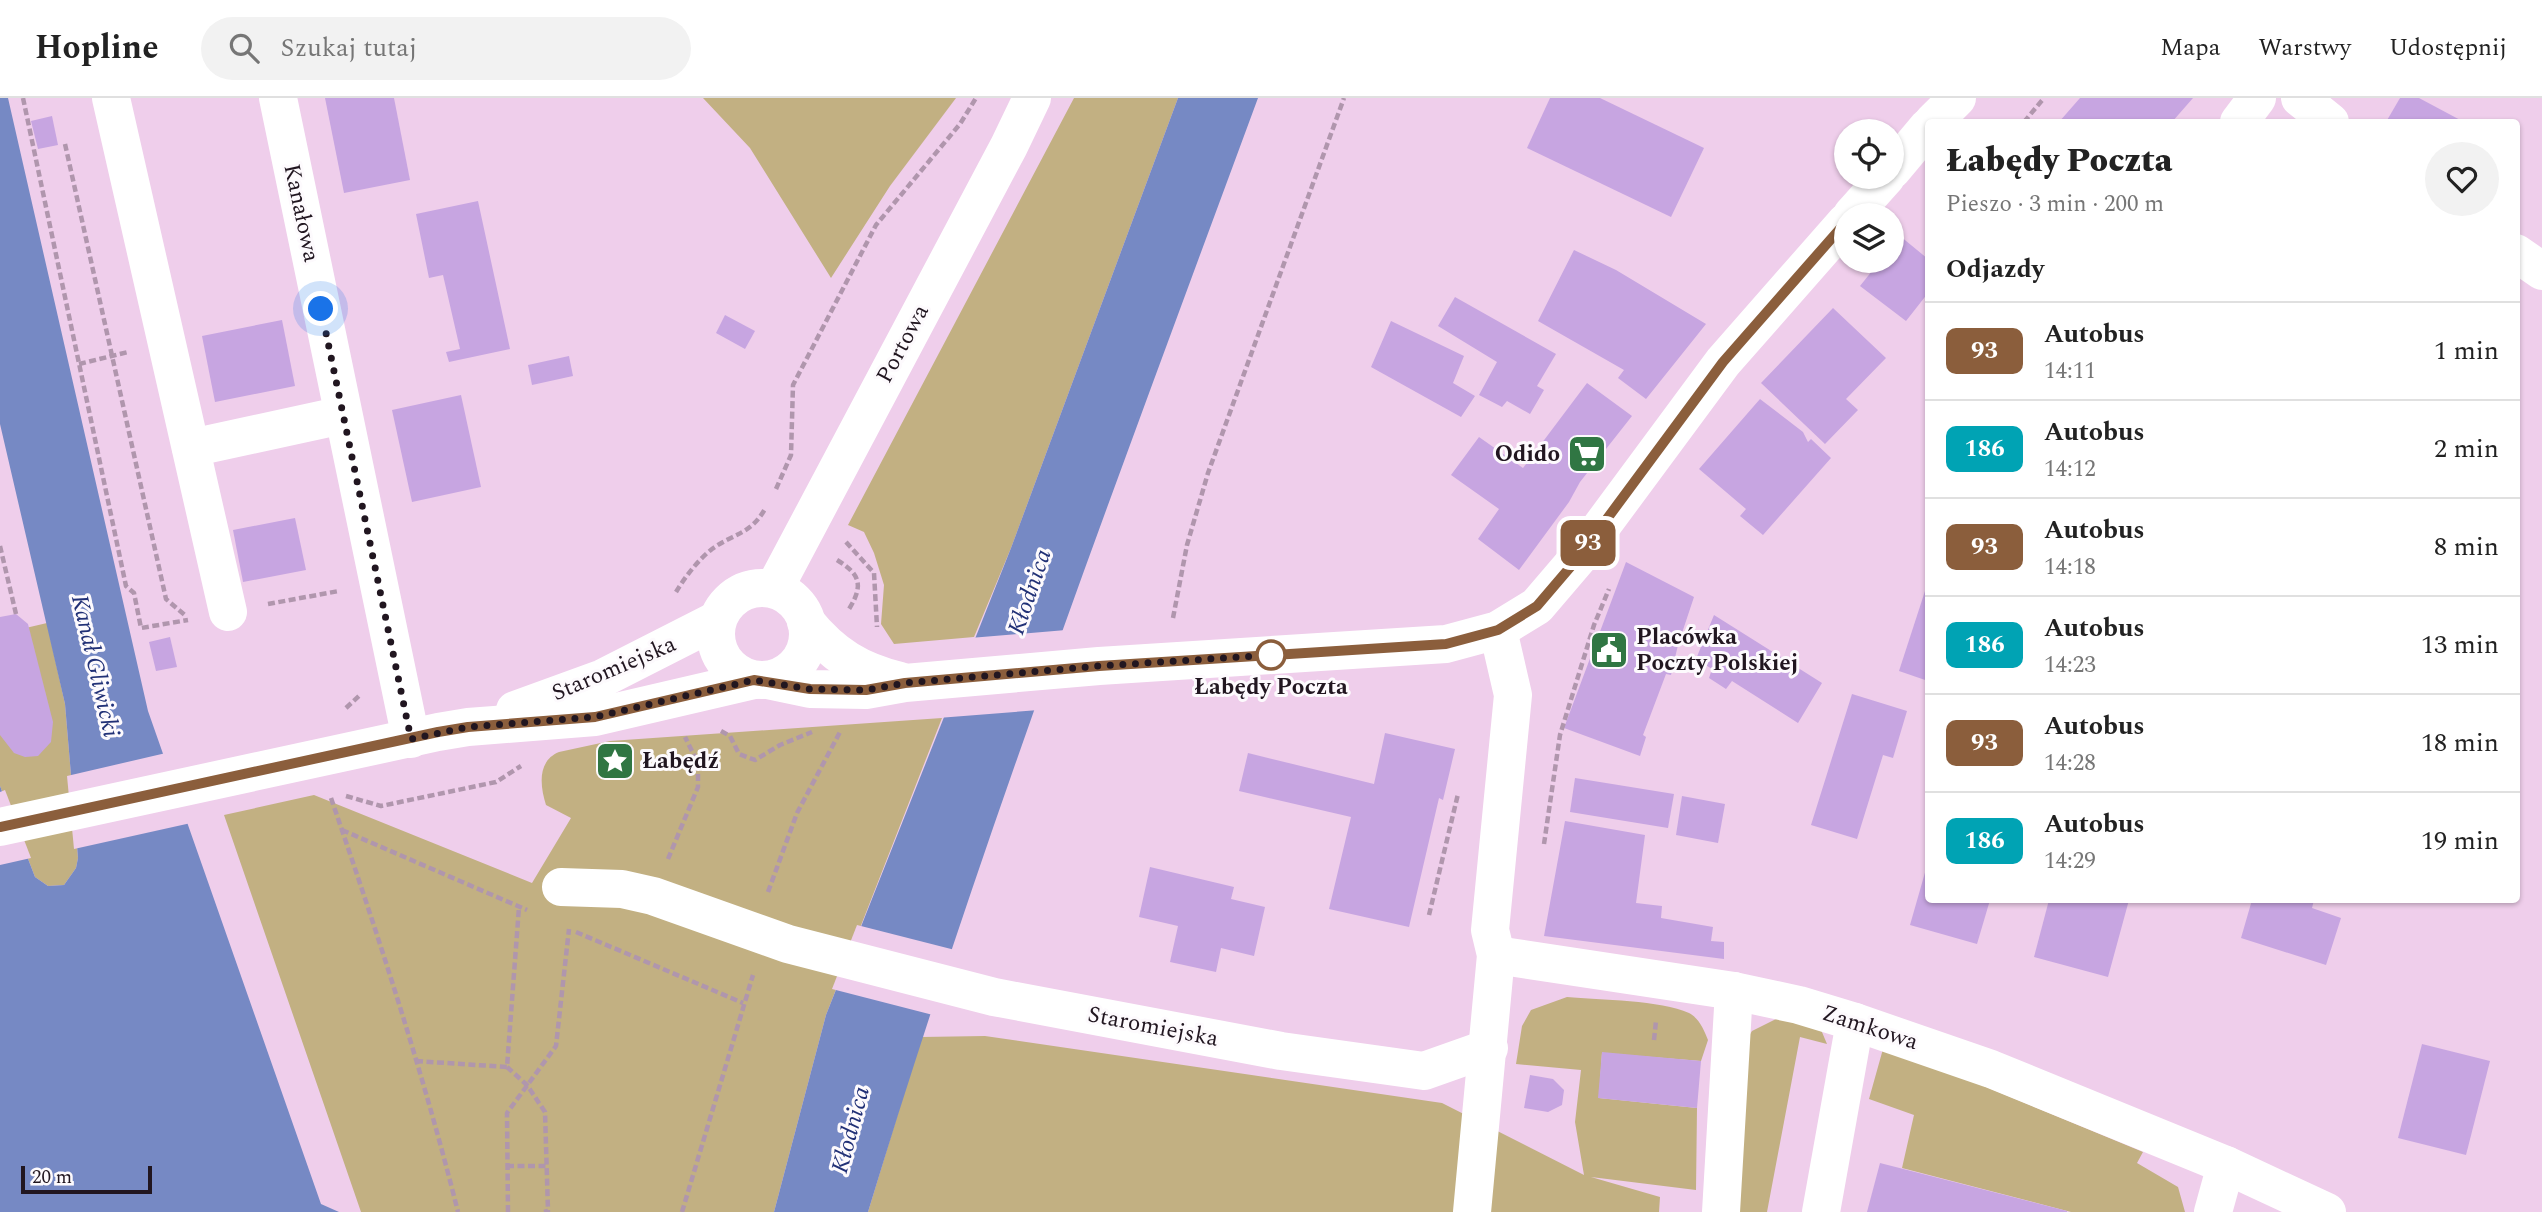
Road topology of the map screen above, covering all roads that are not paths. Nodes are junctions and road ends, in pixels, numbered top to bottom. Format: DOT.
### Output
graph roads {
  1 [pos="111,98"];
  2 [pos="278,98"];
  3 [pos="1032,98"];
  4 [pos="1957,98"];
  5 [pos="2258,98"];
  6 [pos="2300,98"];
  7 [pos="1936,119"];
  8 [pos="2241,119"];
  9 [pos="2326,119"];
  10 [pos="1925,131"];
  11 [pos="1904,156"];
  12 [pos="1876,189"];
  13 [pos="1863,203"];
  14 [pos="1834,236"];
  15 [pos="2520,256"];
  16 [pos="2542,271"];
  17 [pos="343,415"];
  18 [pos="191,448"];
  19 [pos="774,589"];
  20 [pos="228,612"];
  21 [pos="717,620"];
  22 [pos="806,622"];
  23 [pos="1498,630"];
  24 [pos="760,680"];
  25 [pos="905,683"];
  26 [pos="468,727"];
  27 [pos="411,739"];
  28 [pos="0,827"];
  29 [pos="561,887"];
  30 [pos="1496,955"];
  31 [pos="1734,991"];
  32 [pos="1855,1022"];
  33 [pos="1489,1048"];
  34 [pos="2225,1165"];
  35 [pos="1472,1212"];
  36 [pos="1721,1212"];
  37 [pos="1821,1212"];
  38 [pos="2213,1212"];
  39 [pos="2327,1212"];
  1 -- 18 [label="street"];
  2 -- 17 [label="street, Kanałowa"];
  3 -- 19 [label="street, Portowa"];
  4 -- 7 [label="street"];
  5 -- 8 [label="street"];
  6 -- 9 [label="street"];
  10 -- 11 [label="street"];
  12 -- 13 [label="street"];
  14 -- 23 [label="street, Staromiejska"];
  15 -- 16 [label="street"];
  17 -- 18 [label="street"];
  17 -- 27 [label="street, Kanałowa"];
  18 -- 20 [label="street"];
  19 -- 21 [label="street"];
  19 -- 22 [label="street"];
  21 -- 24 [label="street"];
  21 -- 26 [label="street, Staromiejska"];
  22 -- 24 [label="street"];
  22 -- 25 [label="street, Staromiejska"];
  23 -- 25 [label="street, Staromiejska"];
  23 -- 30 [label="street"];
  24 -- 25 [label="street, Staromiejska"];
  24 -- 26 [label="street, Staromiejska"];
  26 -- 27 [label="street, Staromiejska"];
  27 -- 28 [label="street, Staromiejska"];
  29 -- 33 [label="street, Staromiejska"];
  30 -- 31 [label="street, Zamkowa"];
  30 -- 33 [label="street"];
  31 -- 32 [label="street, Zamkowa"];
  31 -- 36 [label="street"];
  32 -- 34 [label="street, Zamkowa"];
  32 -- 37 [label="street"];
  33 -- 35 [label="street"];
  34 -- 38 [label="street"];
  34 -- 39 [label="street, Zamkowa"];
}
